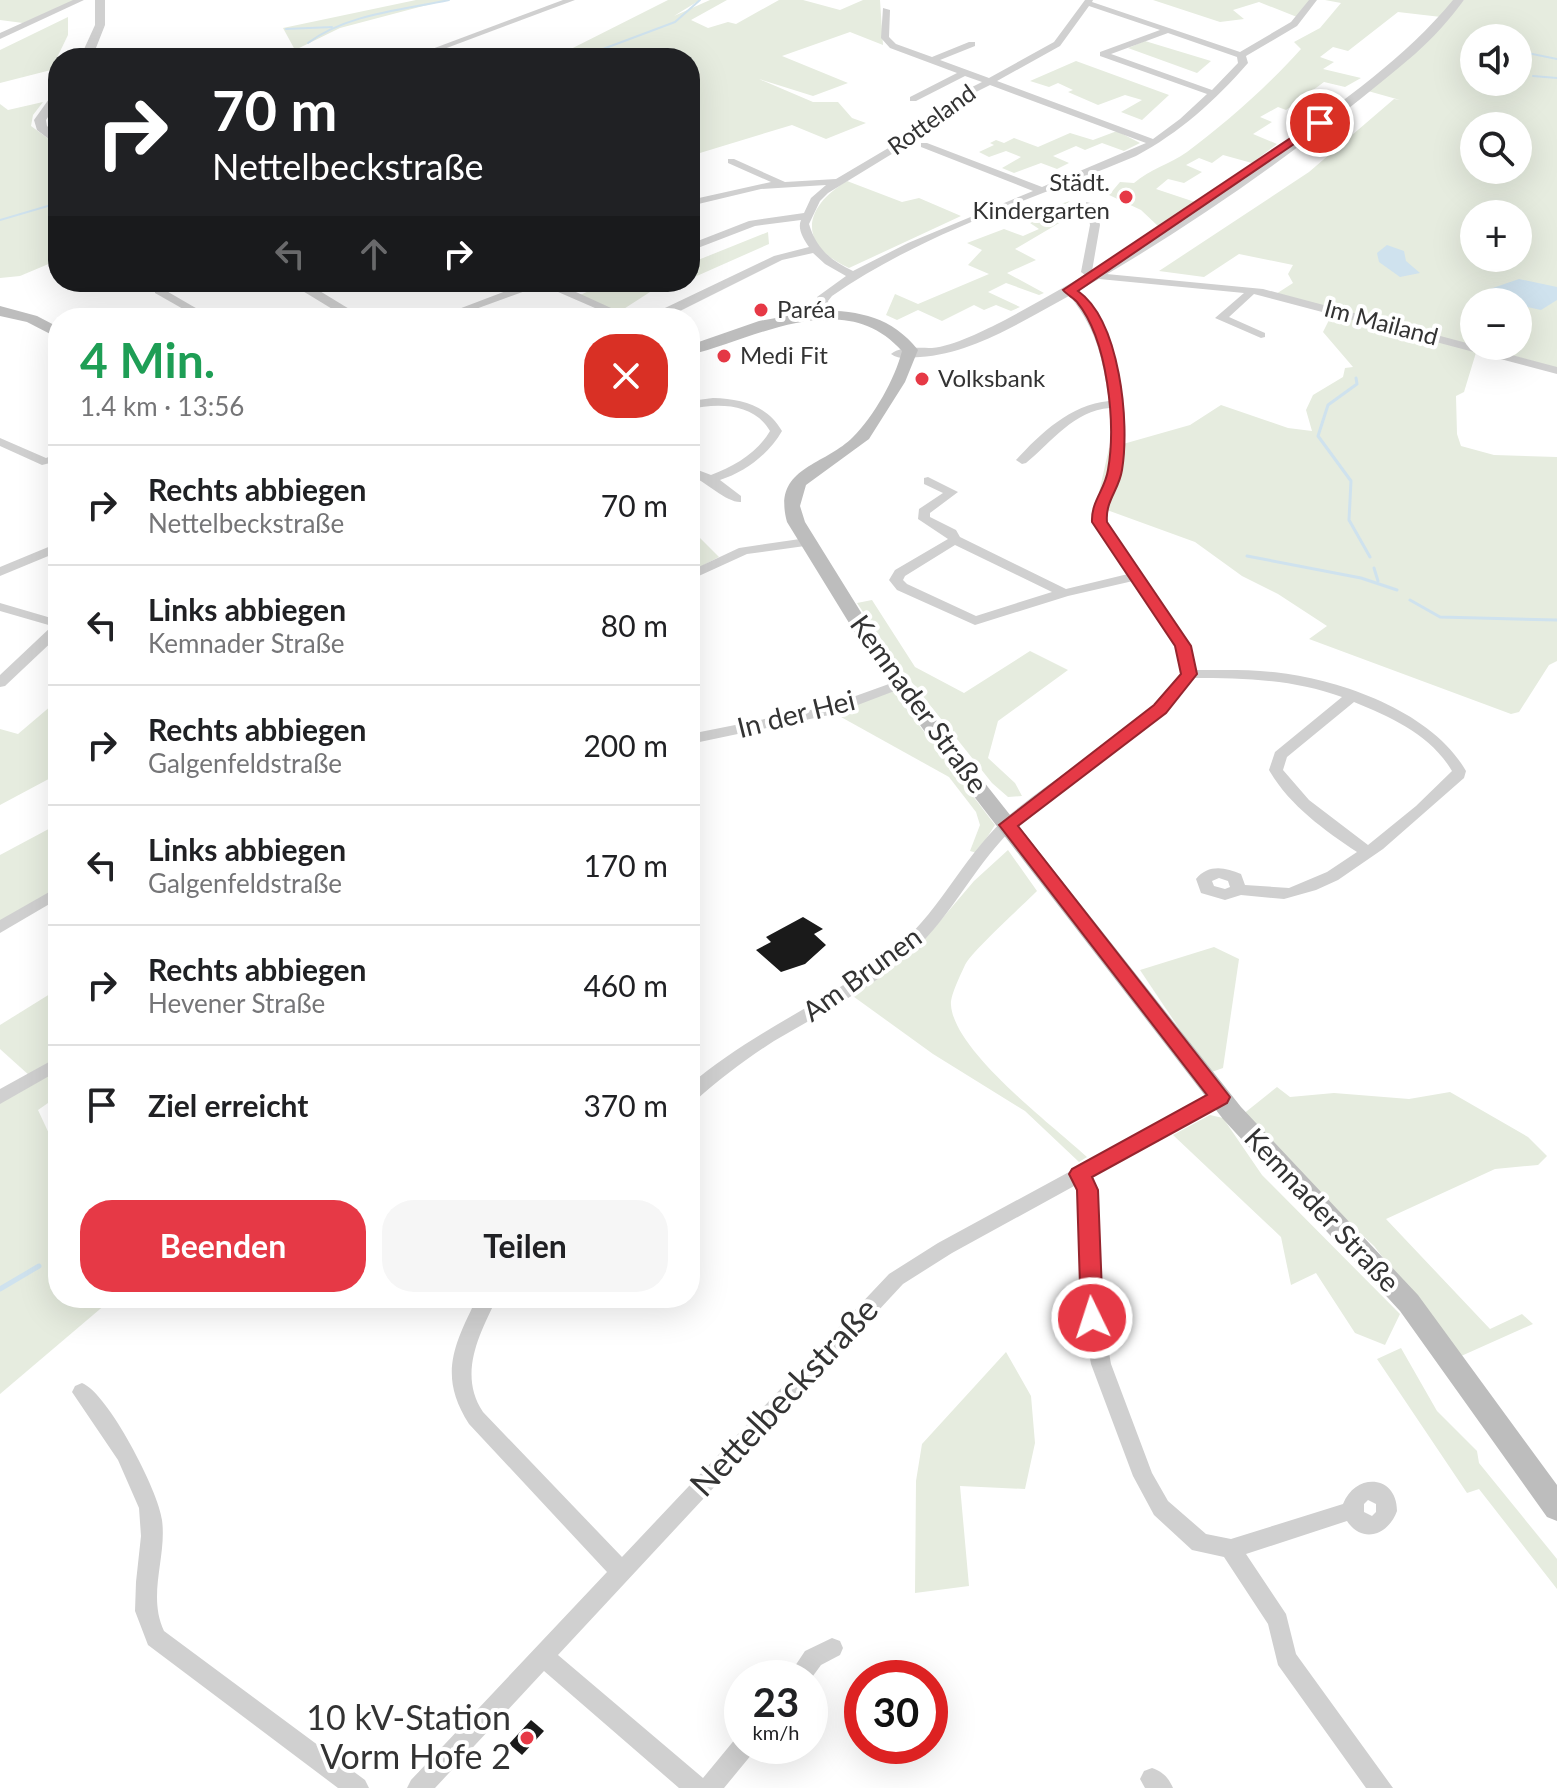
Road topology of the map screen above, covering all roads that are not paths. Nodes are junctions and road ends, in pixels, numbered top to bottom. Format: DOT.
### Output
graph roads {
  1 [pos="80,0"];
  2 [pos="100,0"];
  3 [pos="571,0"];
  4 [pos="1313,0"];
  5 [pos="1459,0"];
  6 [pos="1088,2"];
  7 [pos="886,10"];
  8 [pos="1169,30"];
  9 [pos="0,36"];
  10 [pos="972,44"];
  11 [pos="90,48"];
  12 [pos="439,48"];
  13 [pos="1241,55"];
  14 [pos="930,61"];
  15 [pos="963,73"];
  16 [pos="987,81"];
  17 [pos="1213,93"];
  18 [pos="913,99"];
  19 [pos="48,108"];
  20 [pos="48,133"];
  21 [pos="1153,142"];
  22 [pos="924,145"];
  23 [pos="740,163"];
  24 [pos="787,168"];
  25 [pos="767,177"];
  26 [pos="835,182"];
  27 [pos="782,184"];
  28 [pos="1043,191"];
  29 [pos="700,200"];
  30 [pos="1090,204"];
  31 [pos="805,216"];
  32 [pos="700,244"];
  33 [pos="815,249"];
  34 [pos="854,275"];
  35 [pos="1093,276"];
  36 [pos="1070,290"];
  37 [pos="1250,291"];
  38 [pos="161,292"];
  39 [pos="312,292"];
  40 [pos="515,292"];
  41 [pos="566,292"];
  42 [pos="193,308"];
  43 [pos="340,308"];
  44 [pos="469,308"];
  45 [pos="604,308"];
  46 [pos="672,308"];
  47 [pos="0,311"];
  48 [pos="819,316"];
  49 [pos="48,328"];
  50 [pos="1261,335"];
  51 [pos="700,347"];
  52 [pos="906,354"];
  53 [pos="1557,371"];
  54 [pos="700,403"];
  55 [pos="1118,404"];
  56 [pos="0,442"];
  57 [pos="1022,460"];
  58 [pos="48,461"];
  59 [pos="700,475"];
  60 [pos="710,479"];
  61 [pos="928,481"];
  62 [pos="737,499"];
  63 [pos="955,540"];
  64 [pos="807,542"];
  65 [pos="48,551"];
  66 [pos="700,571"];
  67 [pos="0,572"];
  68 [pos="1135,577"];
  69 [pos="1064,593"];
  70 [pos="0,607"];
  71 [pos="48,623"];
  72 [pos="48,636"];
  73 [pos="1189,674"];
  74 [pos="0,683"];
  75 [pos="900,684"];
  76 [pos="1352,696"];
  77 [pos="700,737"];
  78 [pos="1008,825"];
  79 [pos="1366,851"];
  80 [pos="1238,889"];
  81 [pos="48,898"];
  82 [pos="0,927"];
  83 [pos="48,1069"];
  84 [pos="700,1086"];
  85 [pos="0,1097"];
  86 [pos="1220,1097"];
  87 [pos="1080,1174"];
  88 [pos="483,1308"];
  89 [pos="82,1392"];
  90 [pos="1557,1508"];
  91 [pos="1353,1510"];
  92 [pos="1231,1549"];
  93 [pos="620,1570"];
  94 [pos="832,1648"];
  95 [pos="543,1656"];
  96 [pos="812,1660"];
  97 [pos="729,1764"];
  98 [pos="357,1788"];
  99 [pos="419,1788"];
  100 [pos="697,1788"];
  101 [pos="709,1788"];
  102 [pos="1381,1788"];
  1 -- 9 [label="street"];
  2 -- 11 [label="street"];
  3 -- 12 [label="street"];
  4 -- 13 [label="street"];
  5 -- 35 [label="street"];
  6 -- 8 [label="street"];
  6 -- 16 [label="street, Rotteland"];
  7 -- 14 [label="street"];
  8 -- 13 [label="street"];
  8 -- 17 [label="street"];
  10 -- 14 [label="street"];
  13 -- 17 [label="street"];
  14 -- 15 [label="street"];
  15 -- 16 [label="street"];
  15 -- 18 [label="street"];
  16 -- 21 [label="street"];
  16 -- 26 [label="street, Rotteland"];
  17 -- 21 [label="street"];
  19 -- 20 [label="street"];
  21 -- 28 [label="street"];
  22 -- 28 [label="street"];
  23 -- 25 [label="street"];
  24 -- 25 [label="street"];
  25 -- 27 [label="street"];
  26 -- 27 [label="street"];
  26 -- 31 [label="street, Rotteland"];
  27 -- 29 [label="street"];
  28 -- 34 [label="street"];
  30 -- 35 [label="street"];
  31 -- 32 [label="street"];
  31 -- 33 [label="street"];
  33 -- 34 [label="street"];
  33 -- 46 [label="street"];
  34 -- 48 [label="street"];
  35 -- 36 [label="street"];
  35 -- 37 [label="street, Im Mailand"];
  36 -- 52 [label="street"];
  36 -- 55 [label="street"];
  37 -- 50 [label="street"];
  37 -- 53 [label="street, Im Mailand"];
  38 -- 42 [label="street"];
  39 -- 43 [label="street"];
  40 -- 44 [label="street"];
  41 -- 45 [label="street"];
  47 -- 49 [label="main road"];
  48 -- 51 [label="main road"];
  48 -- 52 [label="main road"];
  52 -- 64 [label="main road, Kemnader Straße"];
  54 -- 60 [label="street"];
  55 -- 57 [label="street"];
  55 -- 68 [label="street"];
  56 -- 58 [label="street"];
  59 -- 60 [label="street"];
  60 -- 62 [label="street"];
  61 -- 63 [label="street"];
  63 -- 69 [label="street"];
  63 -- 69 [label="street"];
  64 -- 66 [label="street"];
  64 -- 75 [label="main road, Kemnader Straße"];
  65 -- 67 [label="street"];
  68 -- 69 [label="street"];
  68 -- 73 [label="street"];
  70 -- 71 [label="street"];
  72 -- 74 [label="street"];
  73 -- 76 [label="street"];
  73 -- 78 [label="street, Am Brunen"];
  75 -- 77 [label="street, In der Hei"];
  75 -- 78 [label="main road, Kemnader Straße"];
  76 -- 79 [label="street"];
  76 -- 79 [label="street"];
  78 -- 84 [label="street, Am Brunen"];
  78 -- 86 [label="main road, Kemnader Straße"];
  79 -- 80 [label="street"];
  81 -- 82 [label="street"];
  83 -- 85 [label="street"];
  86 -- 87 [label="street, Nettelbeckstraße"];
  86 -- 90 [label="main road, Kemnader Straße"];
  87 -- 92 [label="street"];
  87 -- 93 [label="street, Nettelbeckstraße"];
  88 -- 93 [label="street"];
  89 -- 98 [label="street"];
  91 -- 92 [label="street"];
  92 -- 102 [label="street"];
  93 -- 95 [label="street, Nettelbeckstraße"];
  94 -- 96 [label="street"];
  95 -- 99 [label="street, Nettelbeckstraße"];
  95 -- 100 [label="street"];
  97 -- 101 [label="street"];
}
